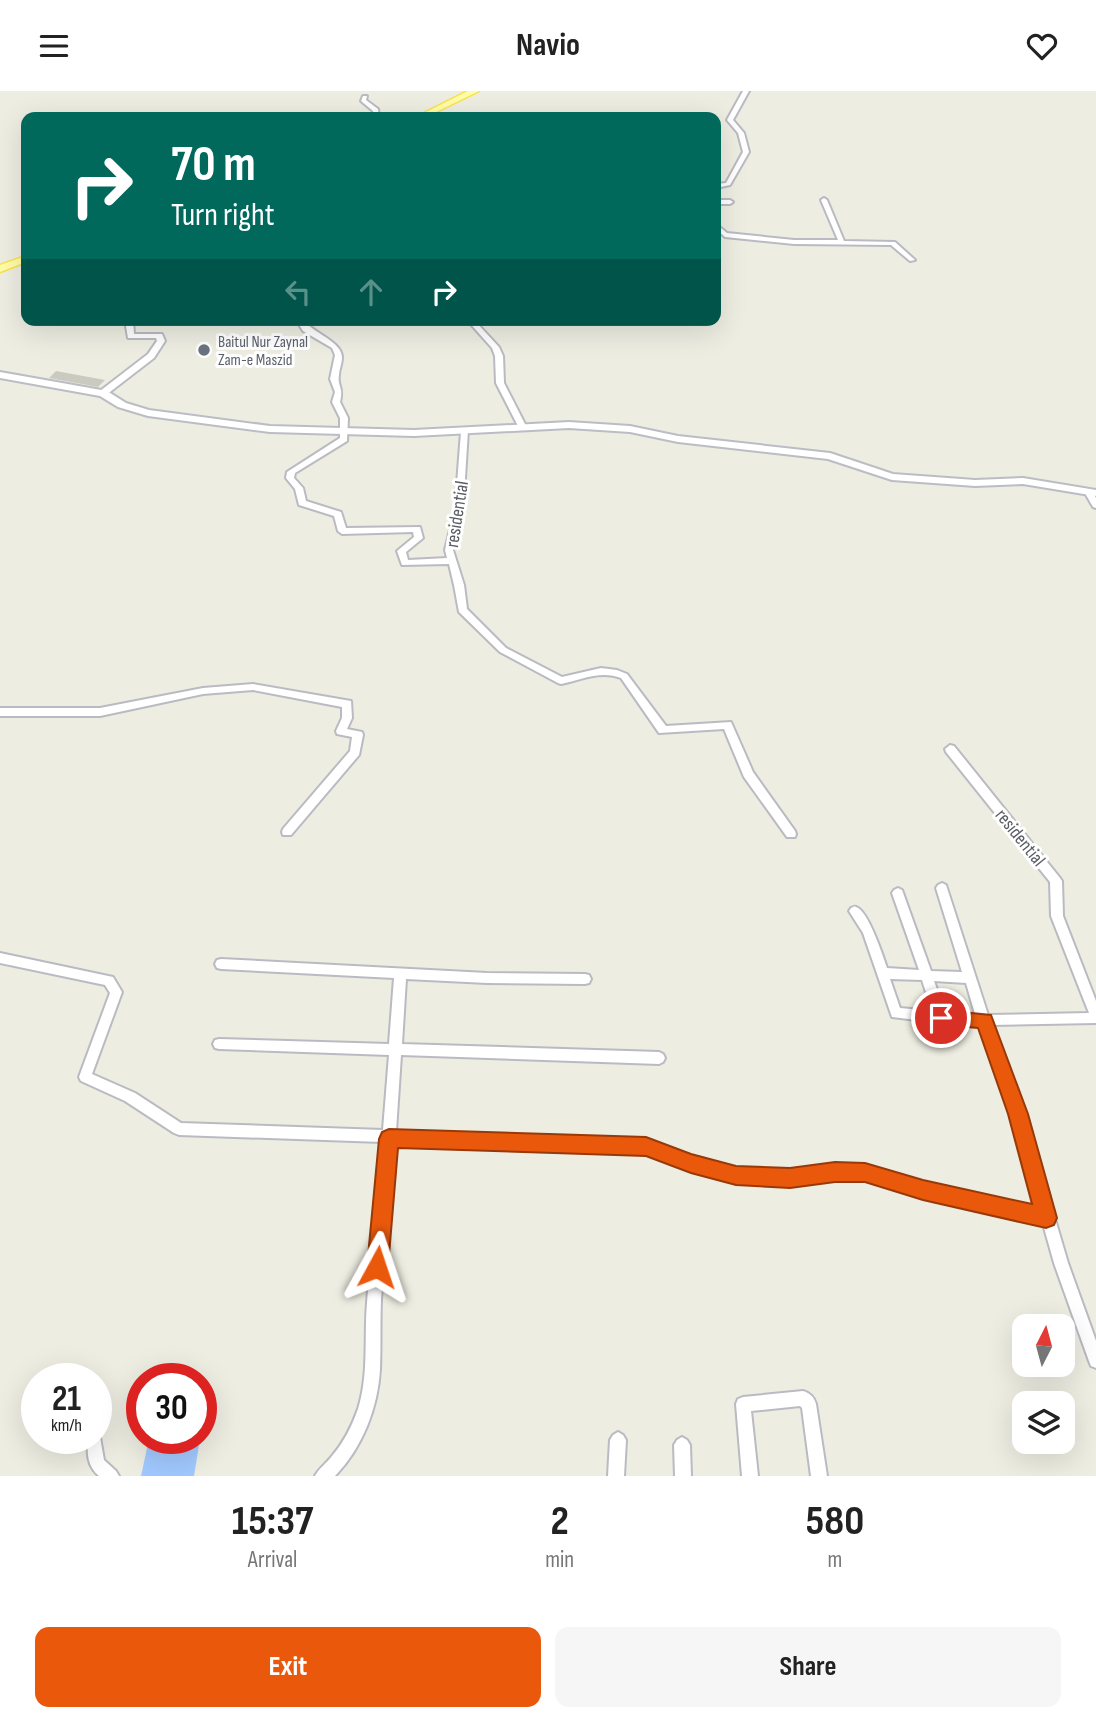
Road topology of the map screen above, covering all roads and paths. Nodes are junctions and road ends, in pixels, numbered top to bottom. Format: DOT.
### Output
graph roads {
  1 [pos="475,91"];
  2 [pos="746,91"];
  3 [pos="365,97"];
  4 [pos="376,112"];
  5 [pos="431,112"];
  6 [pos="721,185"];
  7 [pos="824,199"];
  8 [pos="721,202"];
  9 [pos="730,202"];
  10 [pos="721,232"];
  11 [pos="841,240"];
  12 [pos="912,260"];
  13 [pos="21,261"];
  14 [pos="0,268"];
  15 [pos="130,326"];
  16 [pos="304,326"];
  17 [pos="476,326"];
  18 [pos="0,375"];
  19 [pos="103,393"];
  20 [pos="522,426"];
  21 [pos="343,430"];
  22 [pos="465,432"];
  23 [pos="1093,493"];
  24 [pos="1096,505"];
  25 [pos="450,561"];
  26 [pos="0,712"];
  27 [pos="950,749"];
  28 [pos="287,832"];
  29 [pos="791,834"];
  30 [pos="942,888"];
  31 [pos="898,893"];
  32 [pos="855,911"];
  33 [pos="0,958"];
  34 [pos="222,964"];
  35 [pos="400,973"];
  36 [pos="882,973"];
  37 [pos="927,976"];
  38 [pos="971,978"];
  39 [pos="585,979"];
  40 [pos="1096,1017"];
  41 [pos="941,1018"];
  42 [pos="985,1020"];
  43 [pos="219,1044"];
  44 [pos="396,1050"];
  45 [pos="659,1058"];
  46 [pos="389,1139"];
  47 [pos="1046,1218"];
  48 [pos="1096,1361"];
  49 [pos="618,1440"];
  50 [pos="682,1445"];
  51 [pos="94,1454"];
  52 [pos="111,1476"];
  53 [pos="323,1476"];
  54 [pos="617,1476"];
  55 [pos="682,1476"];
  56 [pos="750,1476"];
  57 [pos="819,1476"];
  1 -- 5 [label="main road"];
  2 -- 6 [label="street"];
  3 -- 4 [label="street"];
  7 -- 11 [label="street"];
  8 -- 9 [label="street"];
  10 -- 11 [label="street"];
  11 -- 12 [label="street"];
  13 -- 14 [label="main road"];
  15 -- 19 [label="street"];
  16 -- 21 [label="street"];
  17 -- 20 [label="street"];
  18 -- 19 [label="street"];
  19 -- 21 [label="street"];
  20 -- 22 [label="street"];
  20 -- 23 [label="street"];
  21 -- 22 [label="street"];
  21 -- 25 [label="street"];
  22 -- 25 [label="street, residential"];
  23 -- 24 [label="street"];
  25 -- 29 [label="street, residential"];
  26 -- 28 [label="street"];
  27 -- 40 [label="street, residential"];
  30 -- 38 [label="street"];
  31 -- 37 [label="street"];
  32 -- 36 [label="street"];
  33 -- 46 [label="street"];
  34 -- 35 [label="street"];
  35 -- 39 [label="street"];
  35 -- 44 [label="street"];
  36 -- 37 [label="street"];
  36 -- 41 [label="street, residential"];
  37 -- 38 [label="street"];
  37 -- 41 [label="street"];
  38 -- 42 [label="street"];
  40 -- 42 [label="street, residential"];
  41 -- 42 [label="street, residential"];
  42 -- 47 [label="street"];
  43 -- 44 [label="street"];
  44 -- 45 [label="street"];
  44 -- 46 [label="street"];
  46 -- 47 [label="street"];
  46 -- 53 [label="street"];
  47 -- 48 [label="street"];
  49 -- 54 [label="street"];
  50 -- 55 [label="street"];
  51 -- 52 [label="street"];
  56 -- 57 [label="street"];
}
